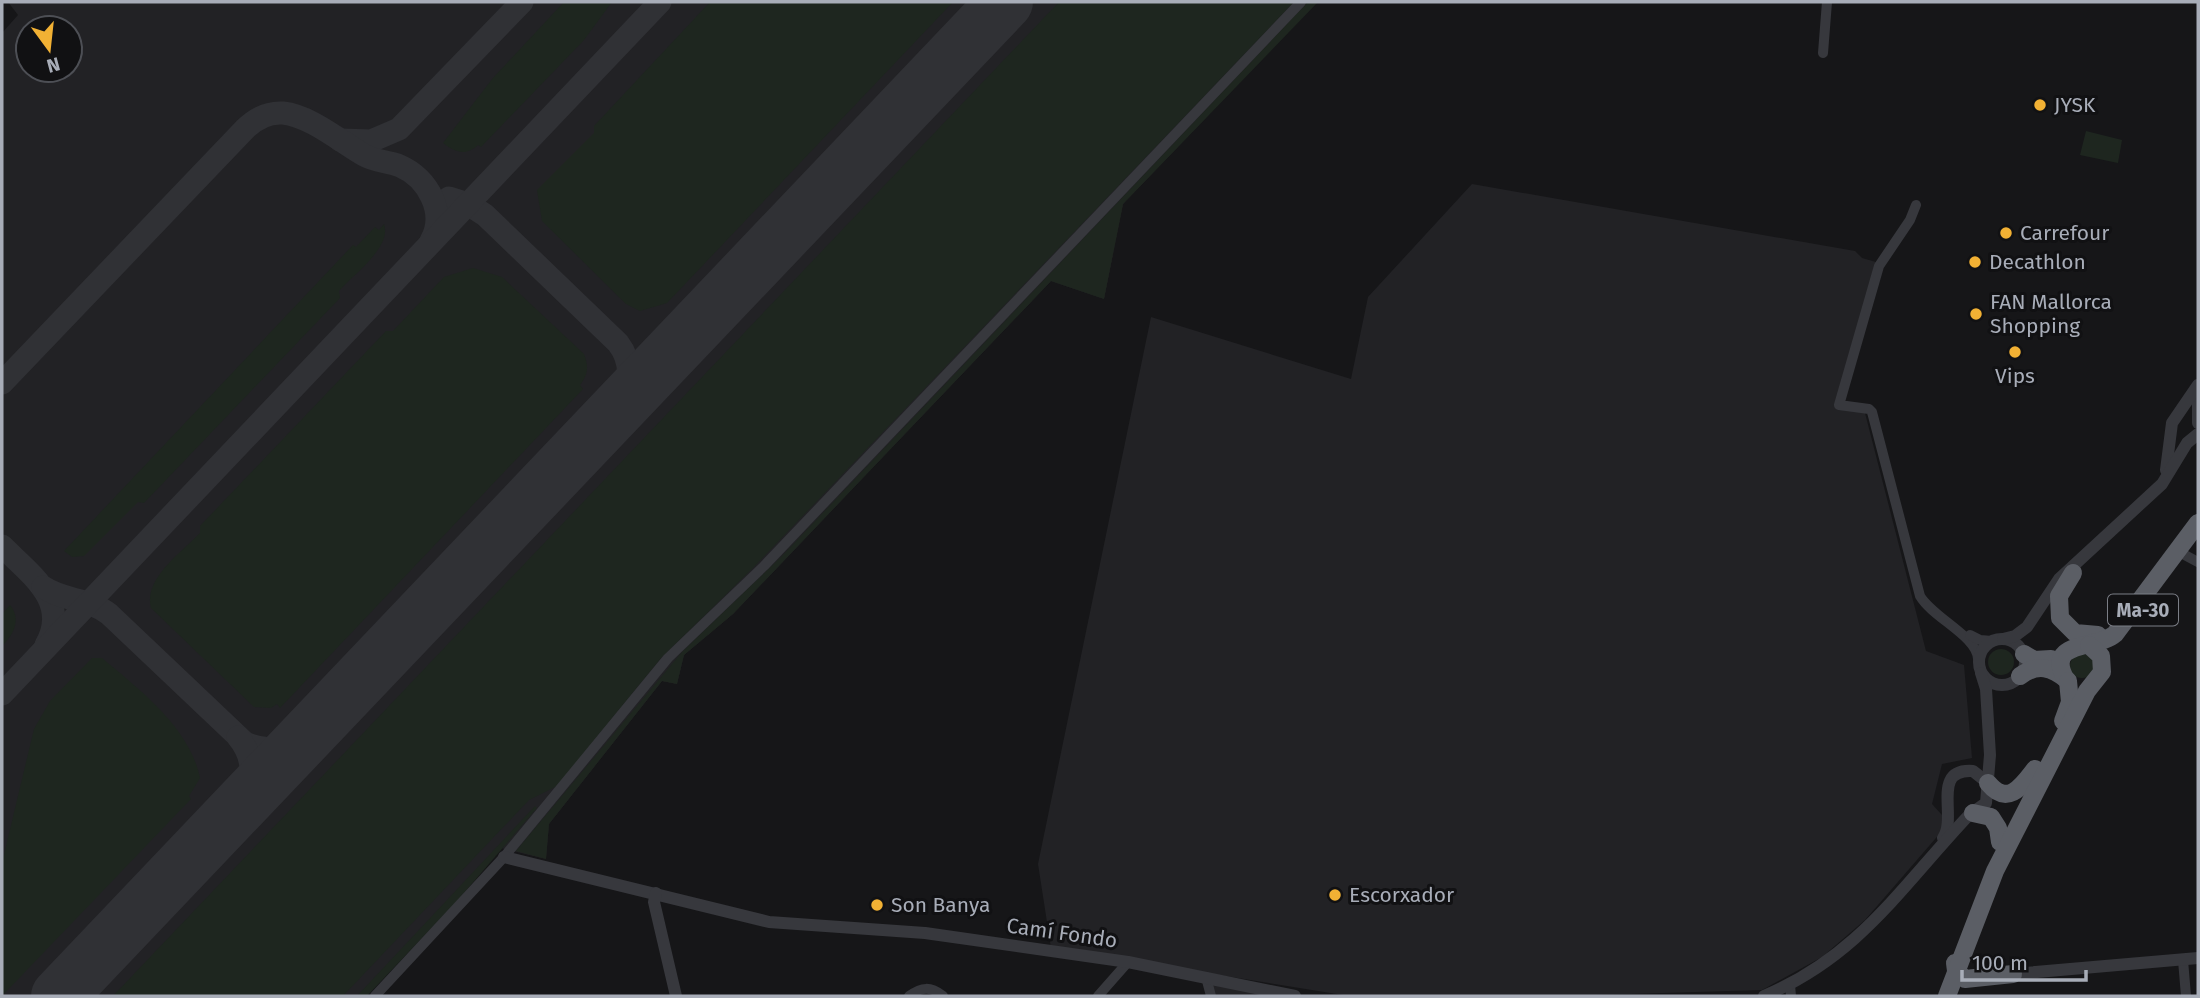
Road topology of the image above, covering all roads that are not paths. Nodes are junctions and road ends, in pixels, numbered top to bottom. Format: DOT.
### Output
graph roads {
  1 [pos="1301,2"];
  2 [pos="1828,2"];
  3 [pos="1823,52"];
  4 [pos="1916,205"];
  5 [pos="2198,385"];
  6 [pos="2198,400"];
  7 [pos="2179,416"];
  8 [pos="2198,423"];
  9 [pos="2171,432"];
  10 [pos="2198,434"];
  11 [pos="2192,446"];
  12 [pos="2164,481"];
  13 [pos="2193,542"];
  14 [pos="2085,556"];
  15 [pos="2073,573"];
  16 [pos="2152,583"];
  17 [pos="1952,626"];
  18 [pos="1997,640"];
  19 [pos="2089,645"];
  20 [pos="2066,651"];
  21 [pos="2023,653"];
  22 [pos="1979,659"];
  23 [pos="2103,665"];
  24 [pos="1981,673"];
  25 [pos="2066,679"];
  26 [pos="2016,680"];
  27 [pos="2094,682"];
  28 [pos="1987,714"];
  29 [pos="1987,741"];
  30 [pos="2036,768"];
  31 [pos="1966,770"];
  32 [pos="1988,783"];
  33 [pos="1947,797"];
  34 [pos="1973,813"];
  35 [pos="2000,842"];
  36 [pos="1938,848"];
  37 [pos="504,857"];
  38 [pos="1984,888"];
  39 [pos="656,893"];
  40 [pos="2198,958"];
  41 [pos="2183,960"];
  42 [pos="1128,962"];
  43 [pos="1958,965"];
  44 [pos="2014,974"];
  45 [pos="1206,977"];
  46 [pos="1980,977"];
  47 [pos="1790,991"];
  48 [pos="1944,994"];
  49 [pos="375,996"];
  50 [pos="676,996"];
  51 [pos="909,996"];
  52 [pos="943,996"];
  53 [pos="1098,996"];
  54 [pos="1211,996"];
  55 [pos="1295,996"];
  56 [pos="1764,996"];
  57 [pos="2186,996"];
  1 -- 37 [label="street"];
  2 -- 3 [label="street"];
  4 -- 17 [label="street"];
  5 -- 7 [label="street"];
  6 -- 8 [label="street"];
  7 -- 8 [label="street"];
  7 -- 9 [label="street"];
  9 -- 11 [label="street"];
  9 -- 12 [label="street"];
  10 -- 11 [label="street"];
  11 -- 12 [label="street"];
  12 -- 14 [label="street"];
  13 -- 16 [label="highway, Ma-30"];
  13 -- 23 [label="highway, Ma-30"];
  14 -- 15 [label="street"];
  14 -- 18 [label="street"];
  15 -- 16 [label="highway"];
  15 -- 21 [label="street"];
  16 -- 19 [label="highway, Ma-30"];
  17 -- 18 [label="street"];
  17 -- 22 [label="street"];
  18 -- 21 [label="street"];
  18 -- 22 [label="street"];
  19 -- 20 [label="highway, Ma-30"];
  19 -- 23 [label="highway, Ma-30"];
  20 -- 21 [label="highway, Ma-30"];
  20 -- 25 [label="highway, Ma-30"];
  21 -- 26 [label="street"];
  22 -- 24 [label="street"];
  23 -- 27 [label="highway, Ma-30"];
  24 -- 26 [label="street"];
  24 -- 28 [label="street"];
  25 -- 26 [label="highway"];
  25 -- 27 [label="highway"];
  25 -- 30 [label="highway, Ma-30"];
  26 -- 28 [label="street"];
  27 -- 38 [label="highway, Ma-30"];
  28 -- 29 [label="street"];
  29 -- 31 [label="street"];
  29 -- 32 [label="street"];
  30 -- 32 [label="highway"];
  30 -- 35 [label="highway, Ma-30"];
  31 -- 32 [label="street"];
  31 -- 33 [label="street"];
  32 -- 34 [label="street"];
  33 -- 34 [label="street"];
  33 -- 36 [label="street"];
  34 -- 35 [label="highway"];
  34 -- 36 [label="street"];
  35 -- 38 [label="highway, Ma-30"];
  36 -- 47 [label="street"];
  37 -- 39 [label="street, Camí Fondo"];
  37 -- 49 [label="street"];
  38 -- 43 [label="highway, Ma-30"];
  38 -- 46 [label="highway"];
  38 -- 48 [label="highway, Ma-30"];
  39 -- 42 [label="street, Camí Fondo"];
  39 -- 50 [label="street"];
  40 -- 41 [label="street"];
  41 -- 44 [label="street"];
  41 -- 57 [label="street"];
  42 -- 45 [label="street, Camí Fondo"];
  42 -- 53 [label="street"];
  43 -- 46 [label="highway"];
  43 -- 48 [label="highway"];
  44 -- 46 [label="highway"];
  45 -- 54 [label="street"];
  45 -- 55 [label="street, Camí Fondo"];
  46 -- 48 [label="highway"];
  47 -- 56 [label="street"];
  51 -- 52 [label="street"];
}
